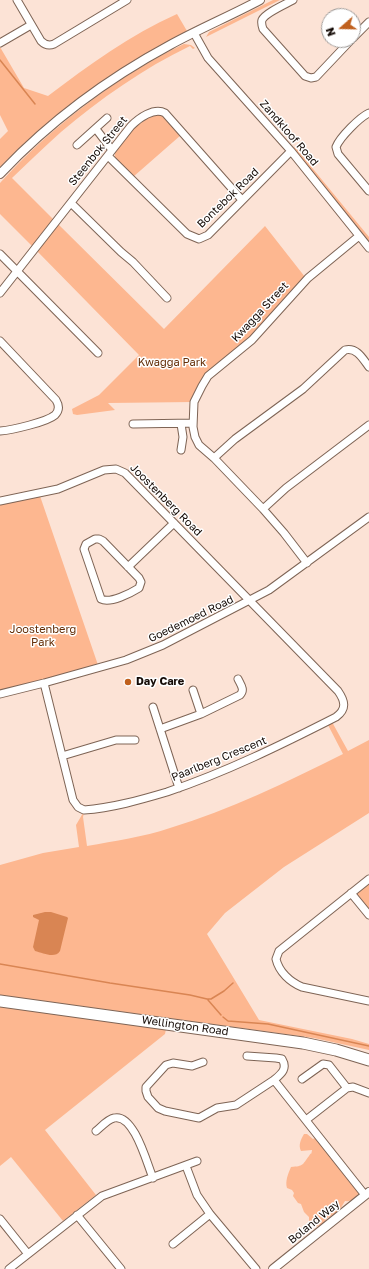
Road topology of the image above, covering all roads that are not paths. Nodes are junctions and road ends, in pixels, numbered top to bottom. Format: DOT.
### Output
graph roads {
  1 [pos="17,0"];
  2 [pos="127,0"];
  3 [pos="260,0"];
  4 [pos="293,0"];
  5 [pos="369,22"];
  6 [pos="31,25"];
  7 [pos="361,30"];
  8 [pos="194,33"];
  9 [pos="0,43"];
  10 [pos="344,48"];
  11 [pos="369,113"];
  12 [pos="107,118"];
  13 [pos="96,129"];
  14 [pos="77,145"];
  15 [pos="291,151"];
  16 [pos="110,153"];
  17 [pos="0,174"];
  18 [pos="369,191"];
  19 [pos="242,200"];
  20 [pos="71,203"];
  21 [pos="359,236"];
  22 [pos="369,248"];
  23 [pos="0,254"];
  24 [pos="17,272"];
  25 [pos="0,293"];
  26 [pos="167,298"];
  27 [pos="0,341"];
  28 [pos="98,353"];
  29 [pos="369,367"];
  30 [pos="193,423"];
  31 [pos="133,424"];
  32 [pos="181,424"];
  33 [pos="369,425"];
  34 [pos="0,431"];
  35 [pos="181,450"];
  36 [pos="214,458"];
  37 [pos="0,501"];
  38 [pos="263,509"];
  39 [pos="369,517"];
  40 [pos="174,523"];
  41 [pos="307,563"];
  42 [pos="128,567"];
  43 [pos="250,602"];
  44 [pos="238,679"];
  45 [pos="44,684"];
  46 [pos="193,690"];
  47 [pos="0,694"];
  48 [pos="153,707"];
  49 [pos="201,714"];
  50 [pos="160,729"];
  51 [pos="135,740"];
  52 [pos="62,756"];
  53 [pos="179,788"];
  54 [pos="369,879"];
  55 [pos="352,893"];
  56 [pos="369,915"];
  57 [pos="0,1001"];
  58 [pos="369,1001"];
  59 [pos="247,1056"];
  60 [pos="369,1060"];
  61 [pos="203,1062"];
  62 [pos="302,1079"];
  63 [pos="274,1080"];
  64 [pos="347,1088"];
  65 [pos="369,1093"];
  66 [pos="306,1120"];
  67 [pos="96,1131"];
  68 [pos="197,1161"];
  69 [pos="186,1166"];
  70 [pos="152,1178"];
  71 [pos="367,1193"];
  72 [pos="210,1214"];
  73 [pos="77,1215"];
  74 [pos="0,1220"];
  75 [pos="173,1244"];
  76 [pos="28,1254"];
  77 [pos="9,1269"];
  78 [pos="120,1269"];
  79 [pos="256,1269"];
  80 [pos="273,1269"];
  1 -- 6 [label="street"];
  2 -- 6 [label="street"];
  3 -- 8 [label="street"];
  4 -- 10 [label="street"];
  5 -- 7 [label="street"];
  6 -- 9 [label="street"];
  8 -- 15 [label="street, Zandkloof Road"];
  8 -- 17 [label="street"];
  11 -- 18 [label="street"];
  12 -- 13 [label="street"];
  13 -- 14 [label="street"];
  13 -- 16 [label="street"];
  15 -- 19 [label="street, Bontebok Road"];
  15 -- 21 [label="street, Zandkloof Road"];
  16 -- 19 [label="street, Bontebok Road"];
  16 -- 19 [label="street, Steenbok Street"];
  16 -- 20 [label="street, Steenbok Street"];
  20 -- 24 [label="street, Steenbok Street"];
  20 -- 26 [label="street"];
  21 -- 22 [label="street, Zandkloof Road"];
  21 -- 30 [label="street, Kwagga Street"];
  23 -- 24 [label="street"];
  24 -- 25 [label="street, Steenbok Street"];
  24 -- 28 [label="street"];
  27 -- 34 [label="street"];
  29 -- 36 [label="street"];
  30 -- 32 [label="street"];
  30 -- 36 [label="street, Kwagga Street"];
  31 -- 32 [label="street"];
  32 -- 35 [label="street"];
  33 -- 38 [label="street"];
  36 -- 38 [label="street, Kwagga Street"];
  37 -- 40 [label="street, Joostenberg Road"];
  38 -- 41 [label="street, Kwagga Street"];
  39 -- 41 [label="street, Goedemoed Road"];
  40 -- 42 [label="street"];
  40 -- 43 [label="street, Joostenberg Road"];
  41 -- 43 [label="street, Goedemoed Road"];
  42 -- 42 [label="street"];
  43 -- 45 [label="street, Goedemoed Road"];
  43 -- 53 [label="street, Paarlberg Crescent"];
  44 -- 49 [label="street"];
  45 -- 47 [label="street, Goedemoed Road"];
  45 -- 52 [label="street, Paarlberg Crescent"];
  46 -- 49 [label="street"];
  48 -- 50 [label="street"];
  49 -- 50 [label="street"];
  50 -- 53 [label="street"];
  51 -- 52 [label="street"];
  52 -- 53 [label="street, Paarlberg Crescent"];
  54 -- 55 [label="street"];
  55 -- 56 [label="street"];
  55 -- 58 [label="street"];
  57 -- 60 [label="main road, Wellington Road"];
  59 -- 63 [label="street"];
  61 -- 63 [label="street"];
  62 -- 64 [label="street"];
  63 -- 66 [label="street"];
  64 -- 65 [label="street"];
  64 -- 66 [label="street"];
  66 -- 71 [label="street"];
  67 -- 70 [label="street"];
  68 -- 69 [label="street"];
  69 -- 70 [label="street"];
  69 -- 72 [label="street"];
  70 -- 73 [label="street"];
  71 -- 80 [label="street, Boland Way"];
  72 -- 75 [label="street"];
  72 -- 79 [label="street"];
  73 -- 76 [label="street"];
  73 -- 78 [label="street"];
  74 -- 76 [label="street"];
  76 -- 77 [label="street"];
}
